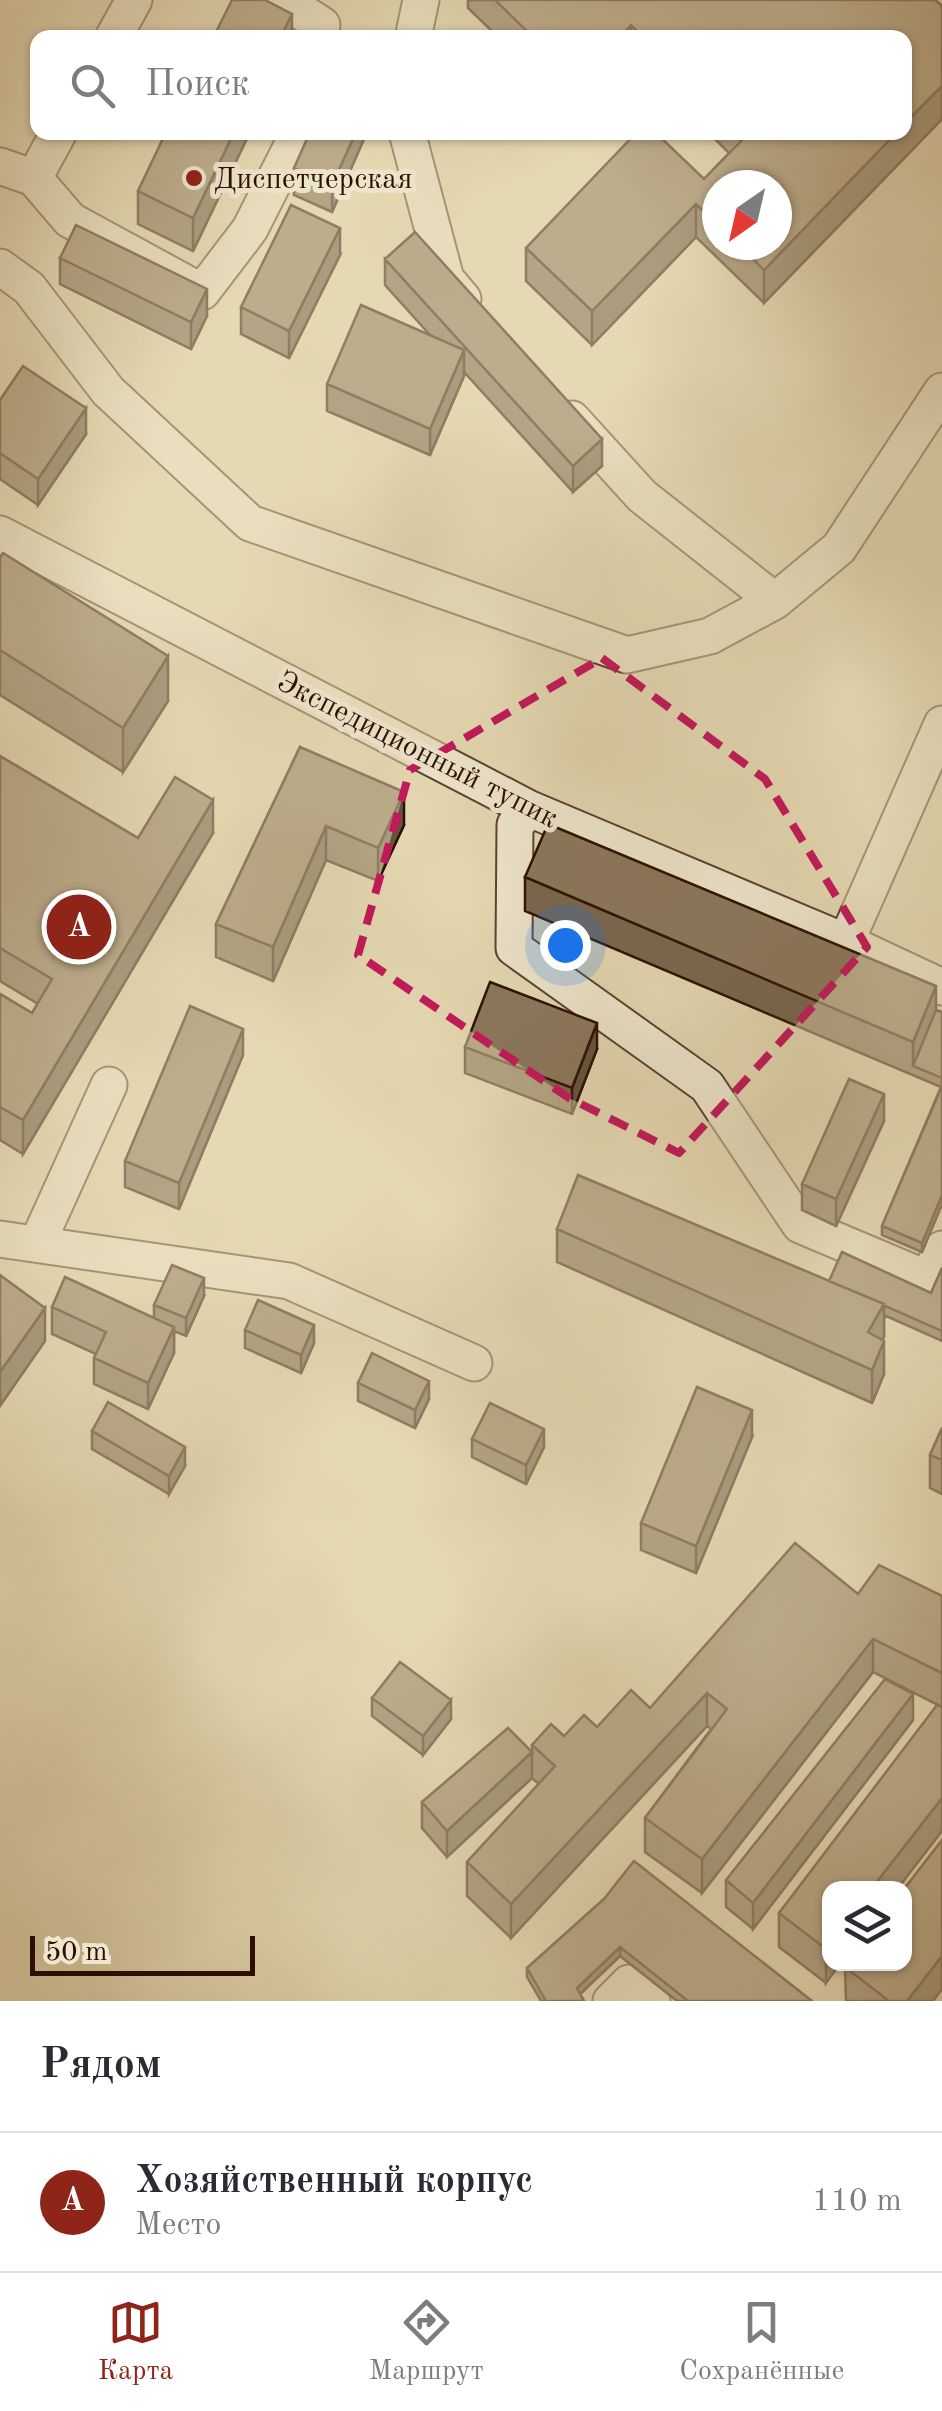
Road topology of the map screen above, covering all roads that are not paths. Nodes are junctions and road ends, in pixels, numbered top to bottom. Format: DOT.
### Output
graph roads {
  1 [pos="134,0"];
  2 [pos="283,0"];
  3 [pos="421,0"];
  4 [pos="117,30"];
  5 [pos="321,30"];
  6 [pos="415,30"];
  7 [pos="55,140"];
  8 [pos="295,140"];
  9 [pos="408,140"];
  10 [pos="0,166"];
  11 [pos="34,178"];
  12 [pos="0,267"];
  13 [pos="485,322"];
  14 [pos="942,391"];
  15 [pos="550,395"];
  16 [pos="0,534"];
  17 [pos="775,602"];
  18 [pos="942,724"];
  19 [pos="530,809"];
  20 [pos="846,942"];
  21 [pos="942,986"];
  22 [pos="109,1085"];
  23 [pos="0,1239"];
  24 [pos="38,1244"];
  25 [pos="942,1249"];
  26 [pos="474,1363"];
  27 [pos="611,2001"];
  28 [pos="652,2001"];
  1 -- 4 [label="street"];
  2 -- 5 [label="street"];
  3 -- 6 [label="street"];
  7 -- 11 [label="street"];
  8 -- 11 [label="street"];
  9 -- 13 [label="street"];
  10 -- 11 [label="street"];
  12 -- 17 [label="street"];
  14 -- 17 [label="street"];
  15 -- 17 [label="street"];
  16 -- 19 [label="street, Экспедиционный тупик"];
  18 -- 20 [label="street"];
  19 -- 20 [label="street, Экспедиционный тупик"];
  19 -- 25 [label="street"];
  20 -- 21 [label="street, Экспедиционный тупик"];
  22 -- 24 [label="street"];
  23 -- 24 [label="street"];
  24 -- 26 [label="street"];
  27 -- 28 [label="street"];
}
